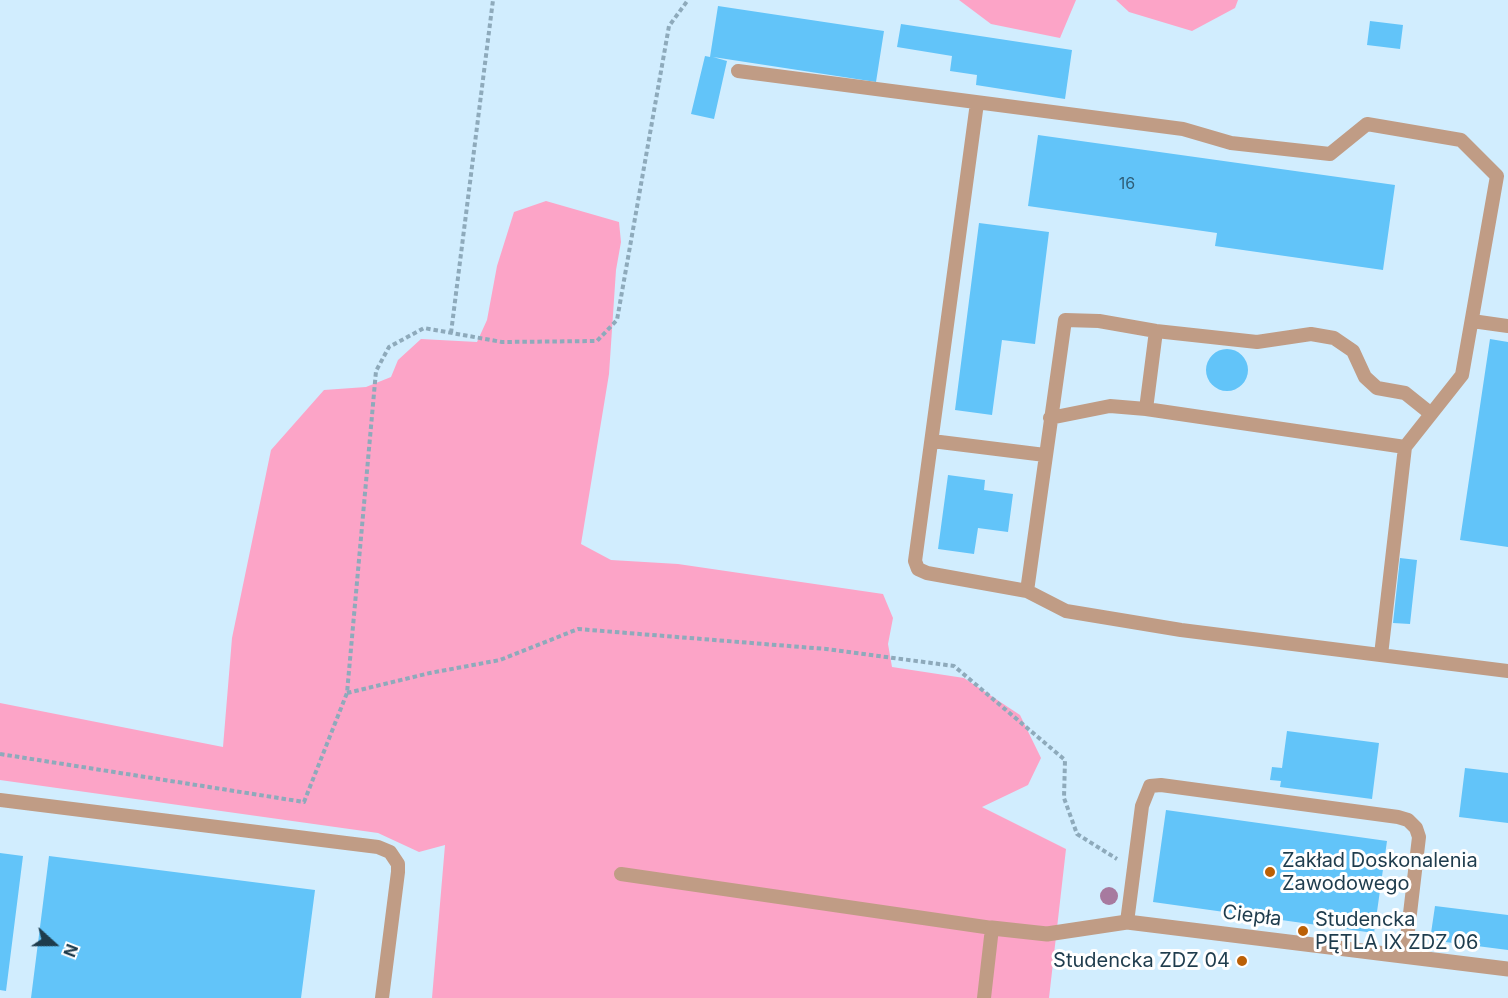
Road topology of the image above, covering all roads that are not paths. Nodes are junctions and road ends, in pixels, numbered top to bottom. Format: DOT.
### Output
graph roads {
  1 [pos="738,71"];
  2 [pos="976,103"];
  3 [pos="1502,176"];
  4 [pos="1472,321"];
  5 [pos="1508,326"];
  6 [pos="1156,331"];
  7 [pos="1146,409"];
  8 [pos="1431,413"];
  9 [pos="1050,418"];
  10 [pos="932,441"];
  11 [pos="1405,447"];
  12 [pos="1045,455"];
  13 [pos="1027,591"];
  14 [pos="1381,655"];
  15 [pos="1508,671"];
  16 [pos="0,800"];
  17 [pos="621,874"];
  18 [pos="1127,922"];
  19 [pos="992,928"];
  20 [pos="1405,956"];
  21 [pos="1508,969"];
  22 [pos="382,998"];
  23 [pos="984,998"];
  1 -- 2 [label="lane"];
  2 -- 3 [label="lane"];
  2 -- 10 [label="lane"];
  3 -- 4 [label="lane"];
  4 -- 5 [label="lane"];
  4 -- 8 [label="lane"];
  6 -- 7 [label="lane"];
  6 -- 8 [label="lane"];
  6 -- 9 [label="lane"];
  7 -- 9 [label="lane"];
  7 -- 11 [label="lane"];
  8 -- 11 [label="lane"];
  9 -- 12 [label="lane"];
  10 -- 12 [label="lane"];
  10 -- 13 [label="lane"];
  11 -- 14 [label="lane"];
  12 -- 13 [label="lane"];
  13 -- 14 [label="lane"];
  14 -- 15 [label="lane"];
  16 -- 22 [label="lane"];
  17 -- 19 [label="lane"];
  18 -- 19 [label="street, Ciepła"];
  18 -- 20 [label="street, Ciepła"];
  18 -- 20 [label="lane"];
  19 -- 23 [label="lane"];
  20 -- 21 [label="street, Ciepła"];
}
